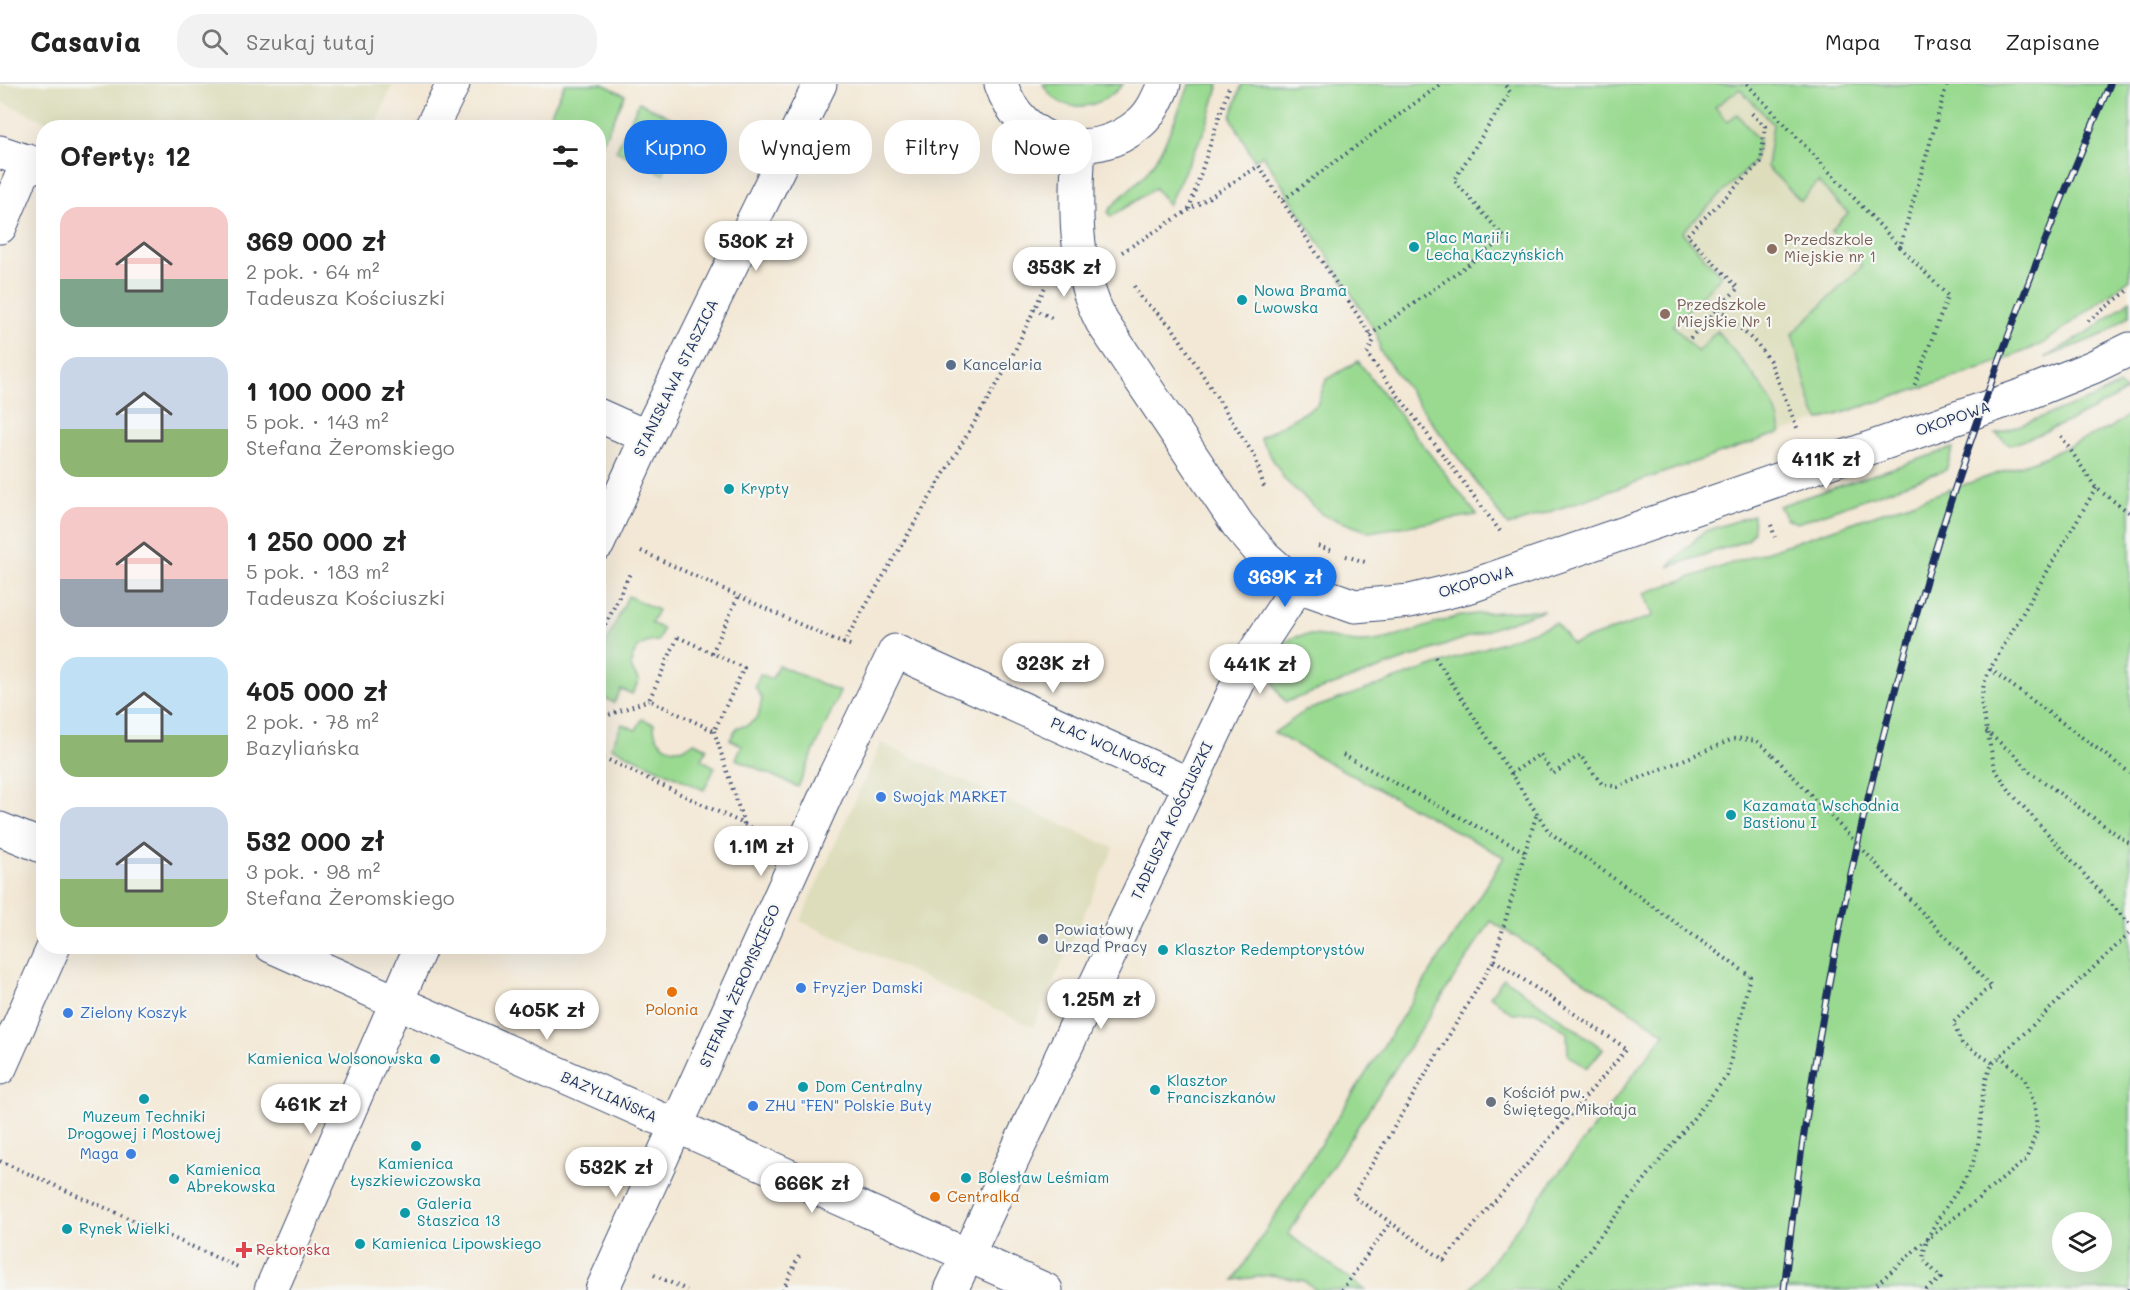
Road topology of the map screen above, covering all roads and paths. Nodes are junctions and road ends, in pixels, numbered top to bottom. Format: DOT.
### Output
graph roads {
  1 [pos="453,84"];
  2 [pos="820,84"];
  3 [pos="1164,84"];
  4 [pos="1230,84"];
  5 [pos="1441,84"];
  6 [pos="1504,84"];
  7 [pos="1747,84"];
  8 [pos="1947,84"];
  9 [pos="998,89"];
  10 [pos="1749,111"];
  11 [pos="435,120"];
  12 [pos="1021,120"];
  13 [pos="1092,145"];
  14 [pos="24,160"];
  15 [pos="1077,174"];
  16 [pos="1282,200"];
  17 [pos="1188,210"];
  18 [pos="0,227"];
  19 [pos="1131,247"];
  20 [pos="1900,247"];
  21 [pos="1049,278"];
  22 [pos="1130,279"];
  23 [pos="1719,308"];
  24 [pos="1370,335"];
  25 [pos="1690,338"];
  26 [pos="2130,349"];
  27 [pos="1912,392"];
  28 [pos="606,419"];
  29 [pos="2061,436"];
  30 [pos="647,437"];
  31 [pos="1802,439"];
  32 [pos="2096,488"];
  33 [pos="1267,495"];
  34 [pos="2130,513"];
  35 [pos="606,527"];
  36 [pos="1506,539"];
  37 [pos="645,541"];
  38 [pos="1316,545"];
  39 [pos="640,551"];
  40 [pos="1374,564"];
  41 [pos="1298,586"];
  42 [pos="738,597"];
  43 [pos="606,624"];
  44 [pos="843,644"];
  45 [pos="895,651"];
  46 [pos="712,653"];
  47 [pos="1435,657"];
  48 [pos="1990,669"];
  49 [pos="649,700"];
  50 [pos="606,716"];
  51 [pos="714,731"];
  52 [pos="1986,731"];
  53 [pos="1343,755"];
  54 [pos="606,759"];
  55 [pos="2130,773"];
  56 [pos="1511,774"];
  57 [pos="1189,784"];
  58 [pos="1537,813"];
  59 [pos="744,824"];
  60 [pos="0,829"];
  61 [pos="36,844"];
  62 [pos="2130,844"];
  63 [pos="801,850"];
  64 [pos="1525,852"];
  65 [pos="2130,925"];
  66 [pos="2130,933"];
  67 [pos="50,954"];
  68 [pos="289,954"];
  69 [pos="418,954"];
  70 [pos="1494,960"];
  71 [pos="397,1002"];
  72 [pos="2000,1056"];
  73 [pos="1993,1063"];
  74 [pos="0,1068"];
  75 [pos="677,1127"];
  76 [pos="0,1161"];
  77 [pos="1390,1224"];
  78 [pos="1924,1242"];
  79 [pos="967,1253"];
  80 [pos="800,1254"];
  81 [pos="245,1270"];
  82 [pos="649,1282"];
  83 [pos="1877,1284"];
  84 [pos="271,1290"];
  85 [pos="602,1290"];
  86 [pos="687,1290"];
  87 [pos="783,1290"];
  88 [pos="951,1290"];
  89 [pos="1046,1290"];
  90 [pos="1342,1290"];
  91 [pos="1557,1290"];
  92 [pos="1926,1290"];
  1 -- 11 [label="street"];
  2 -- 30 [label="street, STANISŁAWA STASZICA"];
  3 -- 13 [label="street"];
  4 -- 17 [label="path"];
  5 -- 16 [label="path"];
  6 -- 24 [label="path"];
  7 -- 20 [label="path"];
  8 -- 20 [label="path"];
  9 -- 12 [label="street"];
  10 -- 23 [label="path"];
  14 -- 18 [label="street"];
  15 -- 41 [label="street, OKOPOWA"];
  16 -- 17 [label="path"];
  16 -- 24 [label="path"];
  17 -- 19 [label="path"];
  20 -- 27 [label="path"];
  21 -- 44 [label="path"];
  22 -- 33 [label="path"];
  23 -- 25 [label="path"];
  23 -- 31 [label="path"];
  24 -- 36 [label="path"];
  26 -- 41 [label="street, OKOPOWA"];
  28 -- 30 [label="street"];
  29 -- 32 [label="path"];
  30 -- 35 [label="street, STANISŁAWA STASZICA"];
  32 -- 34 [label="path"];
  32 -- 48 [label="path"];
  37 -- 39 [label="path"];
  38 -- 40 [label="path"];
  39 -- 42 [label="path"];
  39 -- 43 [label="path"];
  41 -- 57 [label="street, TADEUSZA KOŚCIUSZKI"];
  42 -- 44 [label="path"];
  42 -- 46 [label="path"];
  44 -- 45 [label="path"];
  45 -- 57 [label="street, PLAC WOLNOŚCI"];
  45 -- 63 [label="street, STEFANA ŻEROMSKIEGO"];
  46 -- 49 [label="path"];
  46 -- 51 [label="path"];
  47 -- 56 [label="path"];
  48 -- 52 [label="path"];
  48 -- 55 [label="path"];
  49 -- 50 [label="path"];
  49 -- 51 [label="path"];
  51 -- 59 [label="path"];
  52 -- 62 [label="path"];
  52 -- 65 [label="path"];
  53 -- 64 [label="path"];
  54 -- 59 [label="path"];
  56 -- 58 [label="path"];
  56 -- 73 [label="path, bridge"];
  57 -- 79 [label="street, TADEUSZA KOŚCIUSZKI"];
  58 -- 64 [label="path"];
  58 -- 91 [label="path"];
  59 -- 63 [label="path"];
  60 -- 61 [label="street"];
  63 -- 75 [label="street, STEFANA ŻEROMSKIEGO"];
  64 -- 70 [label="path"];
  66 -- 72 [label="path"];
  67 -- 74 [label="street"];
  68 -- 71 [label="street, BAZYLIAŃSKA"];
  69 -- 71 [label="street"];
  70 -- 77 [label="path"];
  70 -- 77 [label="path"];
  71 -- 75 [label="street, BAZYLIAŃSKA"];
  71 -- 84 [label="street"];
  72 -- 73 [label="path"];
  72 -- 78 [label="path"];
  73 -- 78 [label="path"];
  75 -- 79 [label="street, BAZYLIAŃSKA"];
  75 -- 85 [label="street, STEFANA ŻEROMSKIEGO"];
  76 -- 81 [label="path"];
  77 -- 90 [label="path"];
  78 -- 83 [label="path"];
  78 -- 92 [label="path"];
  79 -- 88 [label="street, TADEUSZA KOŚCIUSZKI"];
  79 -- 89 [label="street, BAZYLIAŃSKA"];
  80 -- 87 [label="path"];
  82 -- 86 [label="path"];
}
